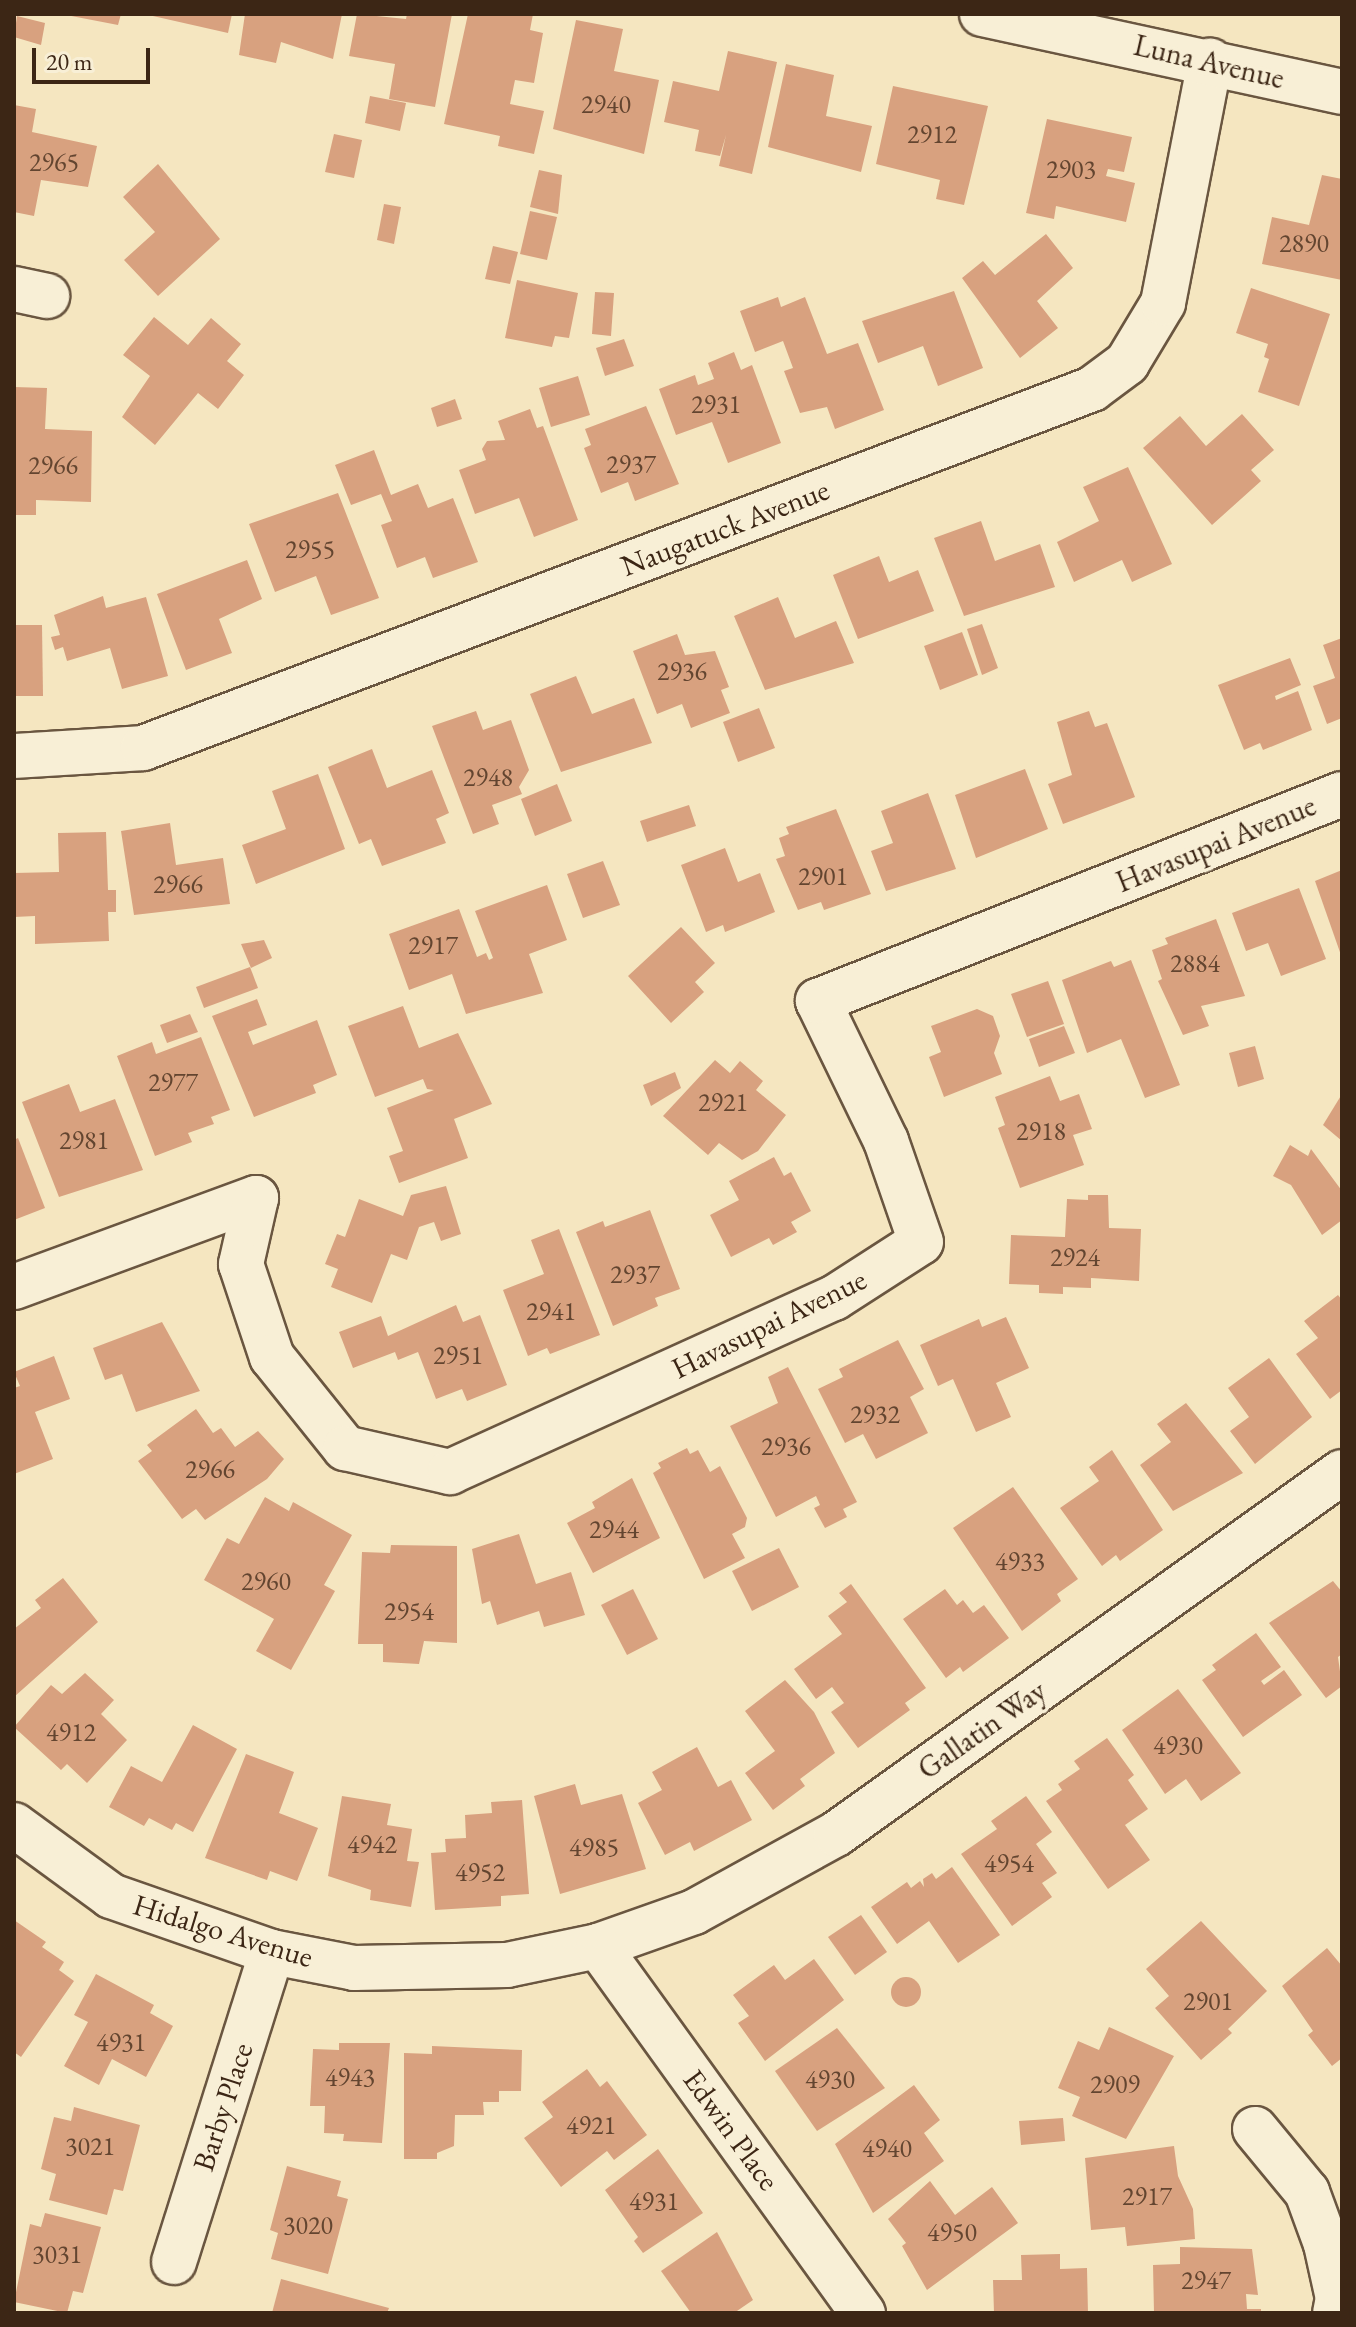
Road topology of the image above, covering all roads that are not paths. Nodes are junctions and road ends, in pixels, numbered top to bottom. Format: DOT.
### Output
graph roads {
  1 [pos="982,14"];
  2 [pos="1210,61"];
  3 [pos="1342,92"];
  4 [pos="14,756"];
  5 [pos="1342,794"];
  6 [pos="14,1287"];
  7 [pos="1342,1472"];
  8 [pos="14,1825"];
  9 [pos="598,1946"];
  10 [pos="272,1952"];
  11 [pos="1255,2129"];
  12 [pos="174,2262"];
  13 [pos="863,2313"];
  14 [pos="1335,2313"];
  1 -- 2 [label="street, Luna Avenue"];
  2 -- 3 [label="street, Luna Avenue"];
  2 -- 4 [label="street, Naugatuck Avenue"];
  5 -- 6 [label="street, Havasupai Avenue"];
  7 -- 9 [label="street, Gallatin Way"];
  8 -- 10 [label="street, Hidalgo Avenue"];
  9 -- 10 [label="street, Hidalgo Avenue"];
  9 -- 13 [label="street, Edwin Place"];
  10 -- 12 [label="street, Barby Place"];
  11 -- 14 [label="street"];
}
